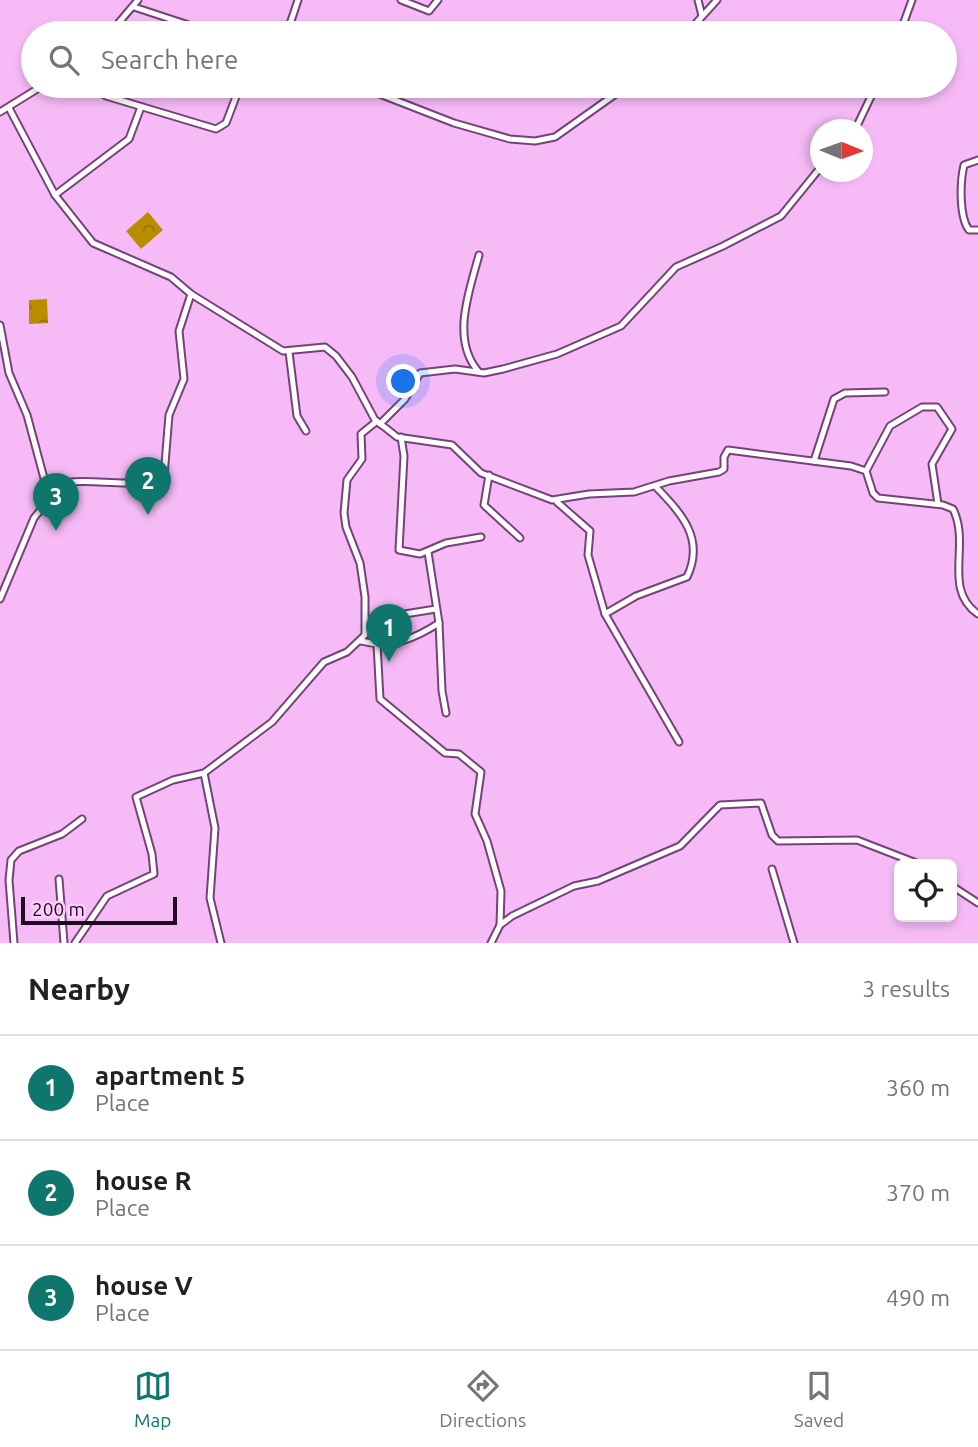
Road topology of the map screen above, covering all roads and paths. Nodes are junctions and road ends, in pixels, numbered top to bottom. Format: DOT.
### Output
graph roads {
  1 [pos="138,0"];
  2 [pos="298,0"];
  3 [pos="401,0"];
  4 [pos="438,0"];
  5 [pos="698,0"];
  6 [pos="717,0"];
  7 [pos="912,0"];
  8 [pos="134,7"];
  9 [pos="702,16"];
  10 [pos="121,21"];
  11 [pos="177,21"];
  12 [pos="292,21"];
  13 [pos="698,21"];
  14 [pos="904,21"];
  15 [pos="24,98"];
  16 [pos="112,98"];
  17 [pos="235,98"];
  18 [pos="390,98"];
  19 [pos="610,98"];
  20 [pos="870,98"];
  21 [pos="141,107"];
  22 [pos="9,108"];
  23 [pos="0,112"];
  24 [pos="860,119"];
  25 [pos="978,160"];
  26 [pos="810,181"];
  27 [pos="55,195"];
  28 [pos="978,230"];
  29 [pos="479,255"];
  30 [pos="191,294"];
  31 [pos="0,325"];
  32 [pos="289,352"];
  33 [pos="478,371"];
  34 [pos="885,392"];
  35 [pos="378,423"];
  36 [pos="306,431"];
  37 [pos="401,437"];
  38 [pos="814,461"];
  39 [pos="866,471"];
  40 [pos="489,475"];
  41 [pos="656,487"];
  42 [pos="47,489"];
  43 [pos="557,502"];
  44 [pos="938,504"];
  45 [pos="481,537"];
  46 [pos="520,538"];
  47 [pos="428,552"];
  48 [pos="0,599"];
  49 [pos="436,609"];
  50 [pos="605,614"];
  51 [pos="978,614"];
  52 [pos="367,620"];
  53 [pos="439,623"];
  54 [pos="361,641"];
  55 [pos="377,644"];
  56 [pos="446,713"];
  57 [pos="679,741"];
  58 [pos="204,773"];
  59 [pos="82,820"];
  60 [pos="906,859"];
  61 [pos="772,869"];
  62 [pos="59,879"];
  63 [pos="957,889"];
  64 [pos="978,903"];
  65 [pos="500,925"];
  66 [pos="14,943"];
  67 [pos="64,943"];
  68 [pos="75,943"];
  69 [pos="221,943"];
  70 [pos="491,943"];
  71 [pos="794,943"];
  1 -- 8 [label="street"];
  2 -- 12 [label="street"];
  3 -- 4 [label="street"];
  5 -- 9 [label="street"];
  6 -- 9 [label="street"];
  7 -- 14 [label="street"];
  8 -- 10 [label="street"];
  8 -- 11 [label="street"];
  9 -- 13 [label="street"];
  15 -- 22 [label="street"];
  16 -- 21 [label="street"];
  17 -- 21 [label="street"];
  18 -- 19 [label="street"];
  20 -- 24 [label="street"];
  21 -- 27 [label="street"];
  22 -- 23 [label="street"];
  22 -- 27 [label="street"];
  25 -- 28 [label="street"];
  26 -- 33 [label="street"];
  27 -- 30 [label="street"];
  29 -- 33 [label="street"];
  30 -- 32 [label="street"];
  30 -- 42 [label="street"];
  31 -- 42 [label="street"];
  32 -- 35 [label="street"];
  32 -- 36 [label="street"];
  33 -- 35 [label="street"];
  34 -- 38 [label="street"];
  35 -- 37 [label="street"];
  35 -- 52 [label="street"];
  37 -- 40 [label="street"];
  37 -- 47 [label="street"];
  38 -- 39 [label="street"];
  38 -- 41 [label="street"];
  39 -- 44 [label="street"];
  39 -- 44 [label="street"];
  40 -- 43 [label="street"];
  40 -- 46 [label="street"];
  41 -- 43 [label="street"];
  41 -- 50 [label="street"];
  42 -- 48 [label="street"];
  43 -- 50 [label="street"];
  44 -- 51 [label="street"];
  45 -- 47 [label="street"];
  47 -- 49 [label="street"];
  49 -- 52 [label="street"];
  49 -- 53 [label="street"];
  50 -- 57 [label="street"];
  52 -- 54 [label="street"];
  53 -- 55 [label="street"];
  53 -- 56 [label="street"];
  54 -- 55 [label="street"];
  54 -- 58 [label="street"];
  55 -- 65 [label="street"];
  58 -- 68 [label="street"];
  58 -- 69 [label="street"];
  59 -- 66 [label="street"];
  60 -- 65 [label="street"];
  61 -- 71 [label="street"];
  62 -- 67 [label="street"];
  63 -- 64 [label="street"];
  65 -- 70 [label="street"];
}
